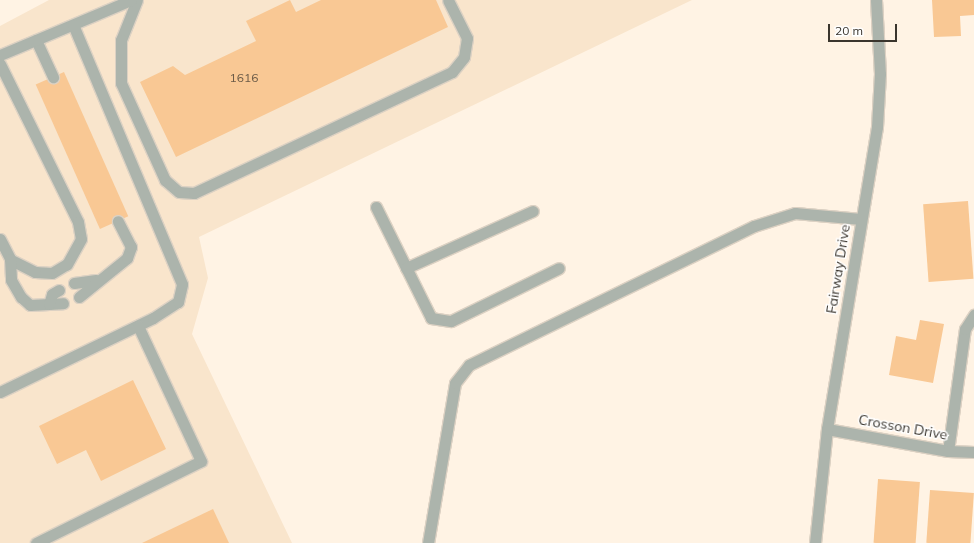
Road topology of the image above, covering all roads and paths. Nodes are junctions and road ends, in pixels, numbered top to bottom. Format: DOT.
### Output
graph roads {
  1 [pos="131,0"];
  2 [pos="137,0"];
  3 [pos="448,0"];
  4 [pos="876,0"];
  5 [pos="73,25"];
  6 [pos="36,40"];
  7 [pos="0,55"];
  8 [pos="0,64"];
  9 [pos="53,77"];
  10 [pos="376,207"];
  11 [pos="533,211"];
  12 [pos="861,219"];
  13 [pos="118,221"];
  14 [pos="0,239"];
  15 [pos="10,259"];
  16 [pos="406,268"];
  17 [pos="559,268"];
  18 [pos="96,280"];
  19 [pos="74,283"];
  20 [pos="59,290"];
  21 [pos="79,297"];
  22 [pos="64,303"];
  23 [pos="49,304"];
  24 [pos="974,315"];
  25 [pos="138,326"];
  26 [pos="0,392"];
  27 [pos="827,429"];
  28 [pos="948,451"];
  29 [pos="974,452"];
  30 [pos="36,543"];
  31 [pos="428,543"];
  32 [pos="815,543"];
  1 -- 5 [label="street"];
  2 -- 3 [label="street"];
  4 -- 12 [label="street, Fairway Drive"];
  5 -- 6 [label="street"];
  5 -- 25 [label="street"];
  6 -- 7 [label="street"];
  6 -- 9 [label="street"];
  8 -- 15 [label="street"];
  10 -- 16 [label="street"];
  11 -- 16 [label="street"];
  12 -- 27 [label="street, Fairway Drive"];
  12 -- 31 [label="street"];
  13 -- 18 [label="street"];
  14 -- 15 [label="street"];
  15 -- 23 [label="street"];
  16 -- 17 [label="street"];
  18 -- 19 [label="street"];
  18 -- 21 [label="street"];
  20 -- 23 [label="street"];
  22 -- 23 [label="street"];
  24 -- 28 [label="street"];
  25 -- 26 [label="street"];
  25 -- 30 [label="street"];
  27 -- 28 [label="street, Crosson Drive"];
  27 -- 32 [label="street, Fairway Drive"];
  28 -- 29 [label="street, Crosson Drive"];
}
